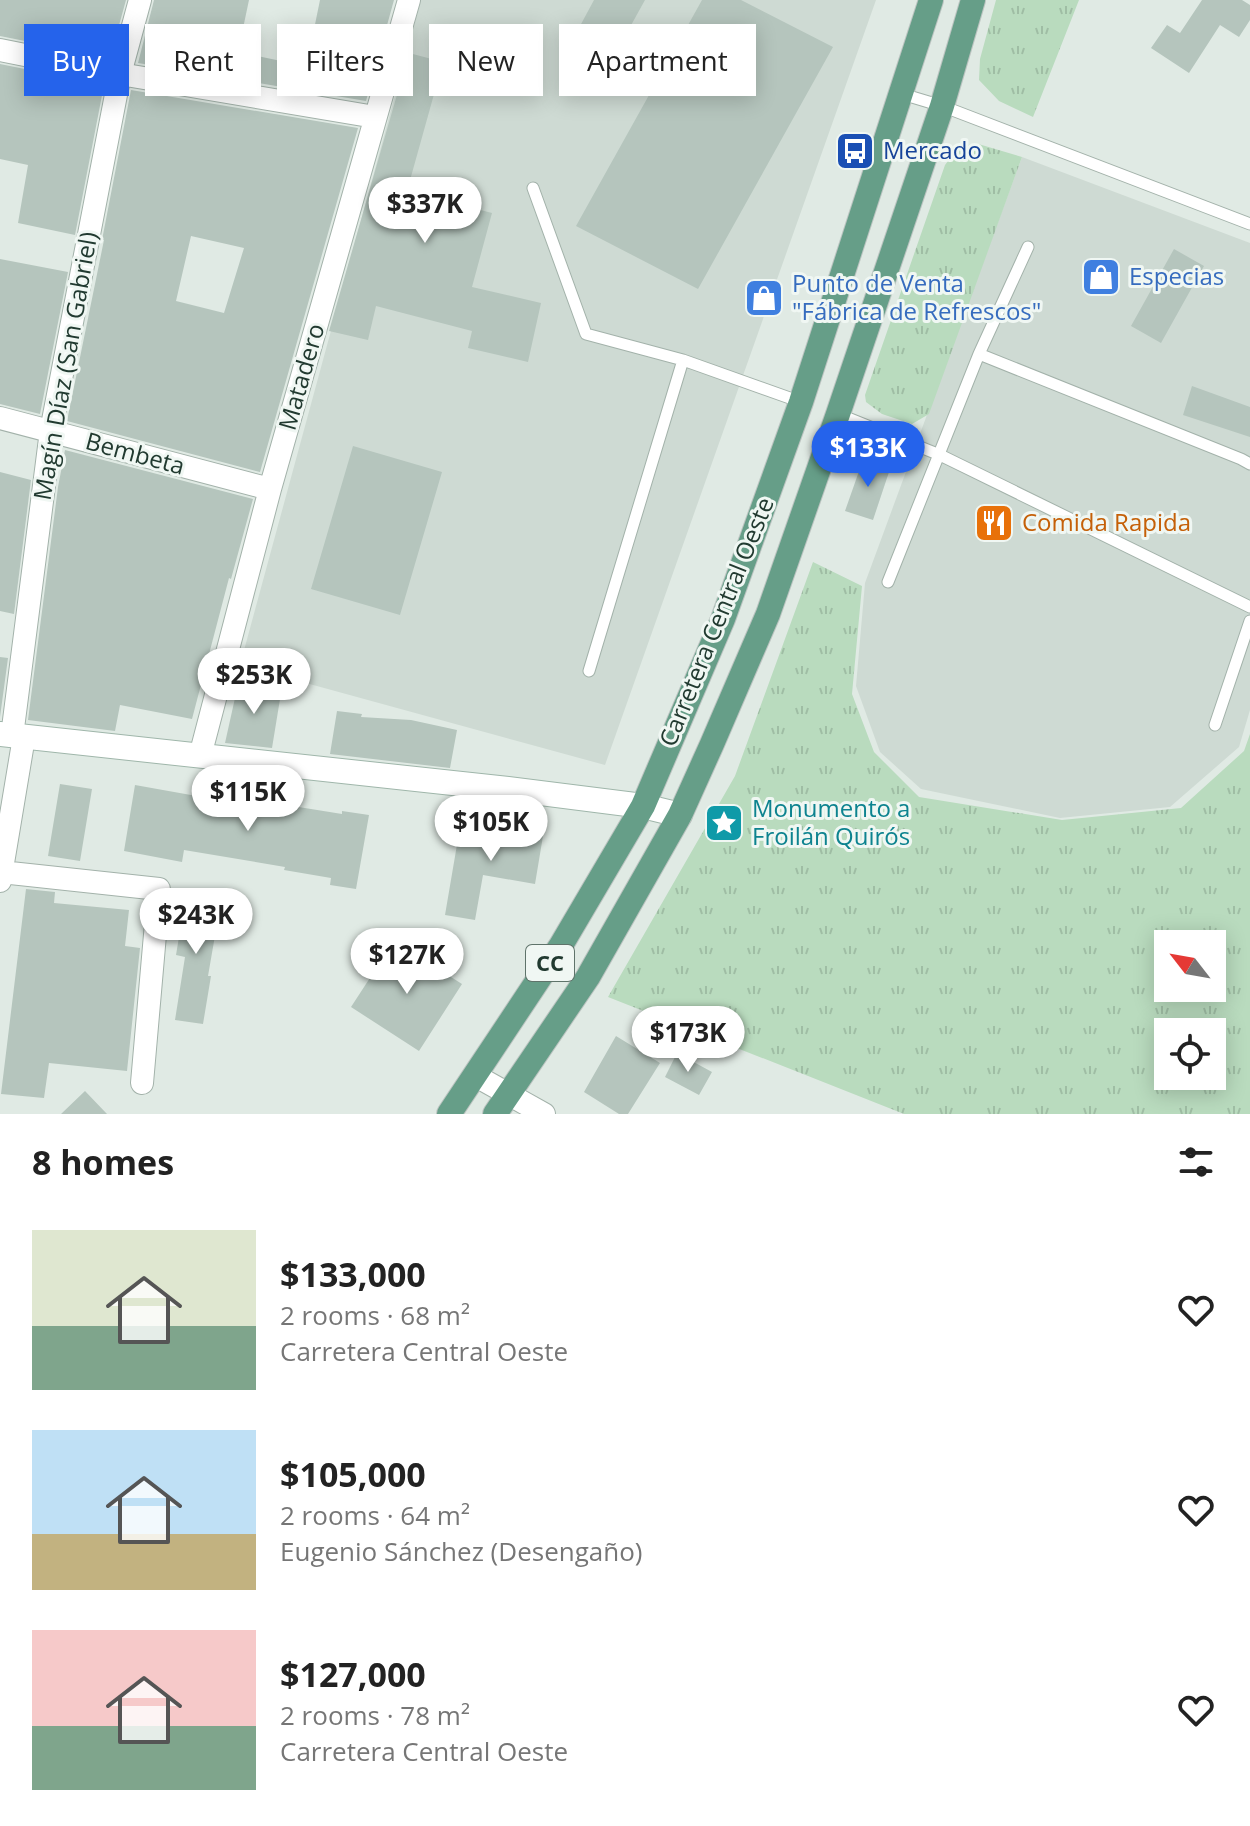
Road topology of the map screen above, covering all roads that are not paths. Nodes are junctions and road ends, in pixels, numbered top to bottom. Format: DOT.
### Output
graph roads {
  1 [pos="140,0"];
  2 [pos="409,0"];
  3 [pos="931,0"];
  4 [pos="973,0"];
  5 [pos="129,41"];
  6 [pos="0,50"];
  7 [pos="24,55"];
  8 [pos="129,76"];
  9 [pos="902,94"];
  10 [pos="116,96"];
  11 [pos="942,106"];
  12 [pos="375,117"];
  13 [pos="533,188"];
  14 [pos="1250,224"];
  15 [pos="1028,247"];
  16 [pos="979,354"];
  17 [pos="683,360"];
  18 [pos="801,402"];
  19 [pos="838,414"];
  20 [pos="0,418"];
  21 [pos="51,431"];
  22 [pos="940,455"];
  23 [pos="1250,464"];
  24 [pos="270,489"];
  25 [pos="888,582"];
  26 [pos="1250,607"];
  27 [pos="1250,621"];
  28 [pos="589,671"];
  29 [pos="1215,725"];
  30 [pos="12,736"];
  31 [pos="200,756"];
  32 [pos="643,806"];
  33 [pos="680,815"];
  34 [pos="1,876"];
  35 [pos="476,1076"];
  36 [pos="142,1083"];
  37 [pos="502,1104"];
  38 [pos="449,1114"];
  39 [pos="544,1114"];
  1 -- 5 [label="street, Magín Díaz (San Gabriel)"];
  2 -- 12 [label="street, Matadero"];
  3 -- 9 [label="main road, Carretera Central Oeste / CC"];
  4 -- 11 [label="main road, Carretera Central Oeste / CC"];
  6 -- 7 [label="street"];
  8 -- 12 [label="street"];
  9 -- 11 [label="lane"];
  9 -- 18 [label="main road, Carretera Central Oeste / CC"];
  10 -- 21 [label="street, Magín Díaz (San Gabriel)"];
  11 -- 14 [label="lane"];
  11 -- 19 [label="main road, Carretera Central Oeste / CC"];
  12 -- 24 [label="street, Matadero"];
  13 -- 17 [label="lane"];
  15 -- 16 [label="lane"];
  16 -- 22 [label="lane"];
  16 -- 23 [label="lane"];
  17 -- 18 [label="lane"];
  17 -- 28 [label="lane"];
  18 -- 19 [label="main road"];
  18 -- 32 [label="main road, Carretera Central Oeste / CC"];
  19 -- 22 [label="lane"];
  19 -- 33 [label="main road, Carretera Central Oeste / CC"];
  20 -- 21 [label="street, Bembeta"];
  21 -- 24 [label="street, Bembeta"];
  21 -- 30 [label="street, Magín Díaz (San Gabriel)"];
  22 -- 25 [label="lane"];
  22 -- 26 [label="lane"];
  24 -- 31 [label="street, Matadero"];
  27 -- 29 [label="lane"];
  30 -- 31 [label="street"];
  30 -- 34 [label="street, Magín Díaz (San Gabriel)"];
  31 -- 32 [label="street"];
  32 -- 33 [label="street"];
  32 -- 35 [label="main road, Carretera Central Oeste / CC"];
  33 -- 37 [label="main road, Carretera Central Oeste / CC"];
  34 -- 36 [label="street"];
  35 -- 37 [label="street"];
  35 -- 38 [label="main road, Carretera Central Oeste / CC"];
  37 -- 39 [label="street"];
}
